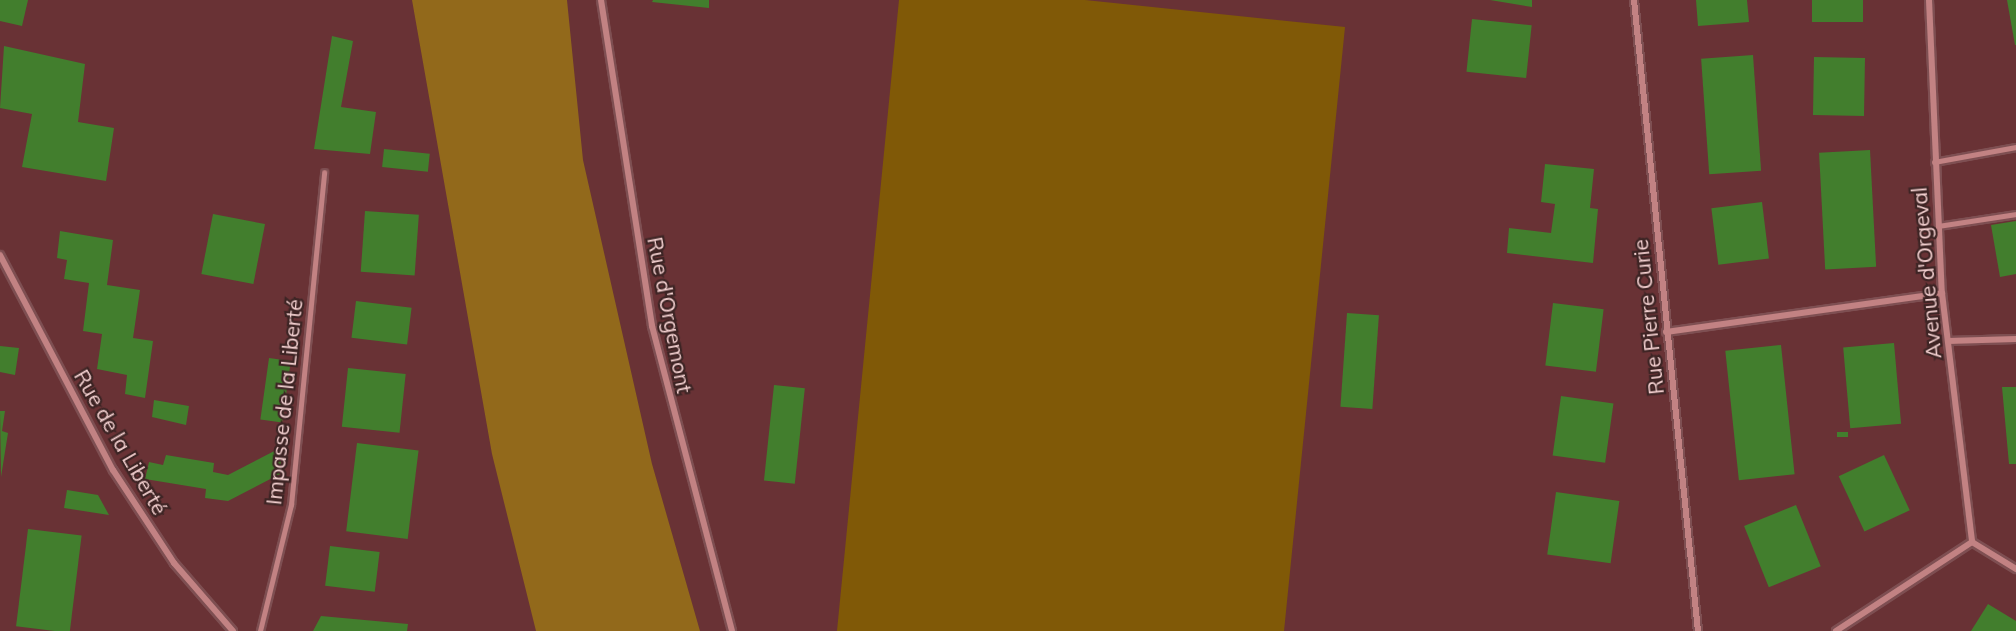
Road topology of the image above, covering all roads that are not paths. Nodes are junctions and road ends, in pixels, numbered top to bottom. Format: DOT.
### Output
graph roads {
  1 [pos="601,0"];
  2 [pos="1634,0"];
  3 [pos="1929,0"];
  4 [pos="2016,147"];
  5 [pos="1934,162"];
  6 [pos="324,173"];
  7 [pos="2016,214"];
  8 [pos="1938,226"];
  9 [pos="0,255"];
  10 [pos="1942,293"];
  11 [pos="1666,332"];
  12 [pos="2016,339"];
  13 [pos="1948,341"];
  14 [pos="1972,542"];
  15 [pos="2016,569"];
  16 [pos="233,631"];
  17 [pos="260,631"];
  18 [pos="732,631"];
  19 [pos="1698,631"];
  20 [pos="1836,631"];
  1 -- 18 [label="street, Rue d'Orgemont"];
  2 -- 11 [label="street, Rue Pierre Curie"];
  3 -- 5 [label="street, Avenue d'Orgeval"];
  4 -- 5 [label="lane"];
  5 -- 8 [label="street, Avenue d'Orgeval"];
  6 -- 17 [label="lane, Impasse de la Liberté"];
  7 -- 8 [label="lane"];
  8 -- 10 [label="street, Avenue d'Orgeval"];
  9 -- 16 [label="street, Rue de la Liberté"];
  10 -- 11 [label="street"];
  10 -- 13 [label="street, Avenue d'Orgeval"];
  11 -- 19 [label="street, Rue Pierre Curie"];
  12 -- 13 [label="street"];
  13 -- 14 [label="street, Avenue d'Orgeval"];
  14 -- 15 [label="street"];
  14 -- 20 [label="street"];
}
